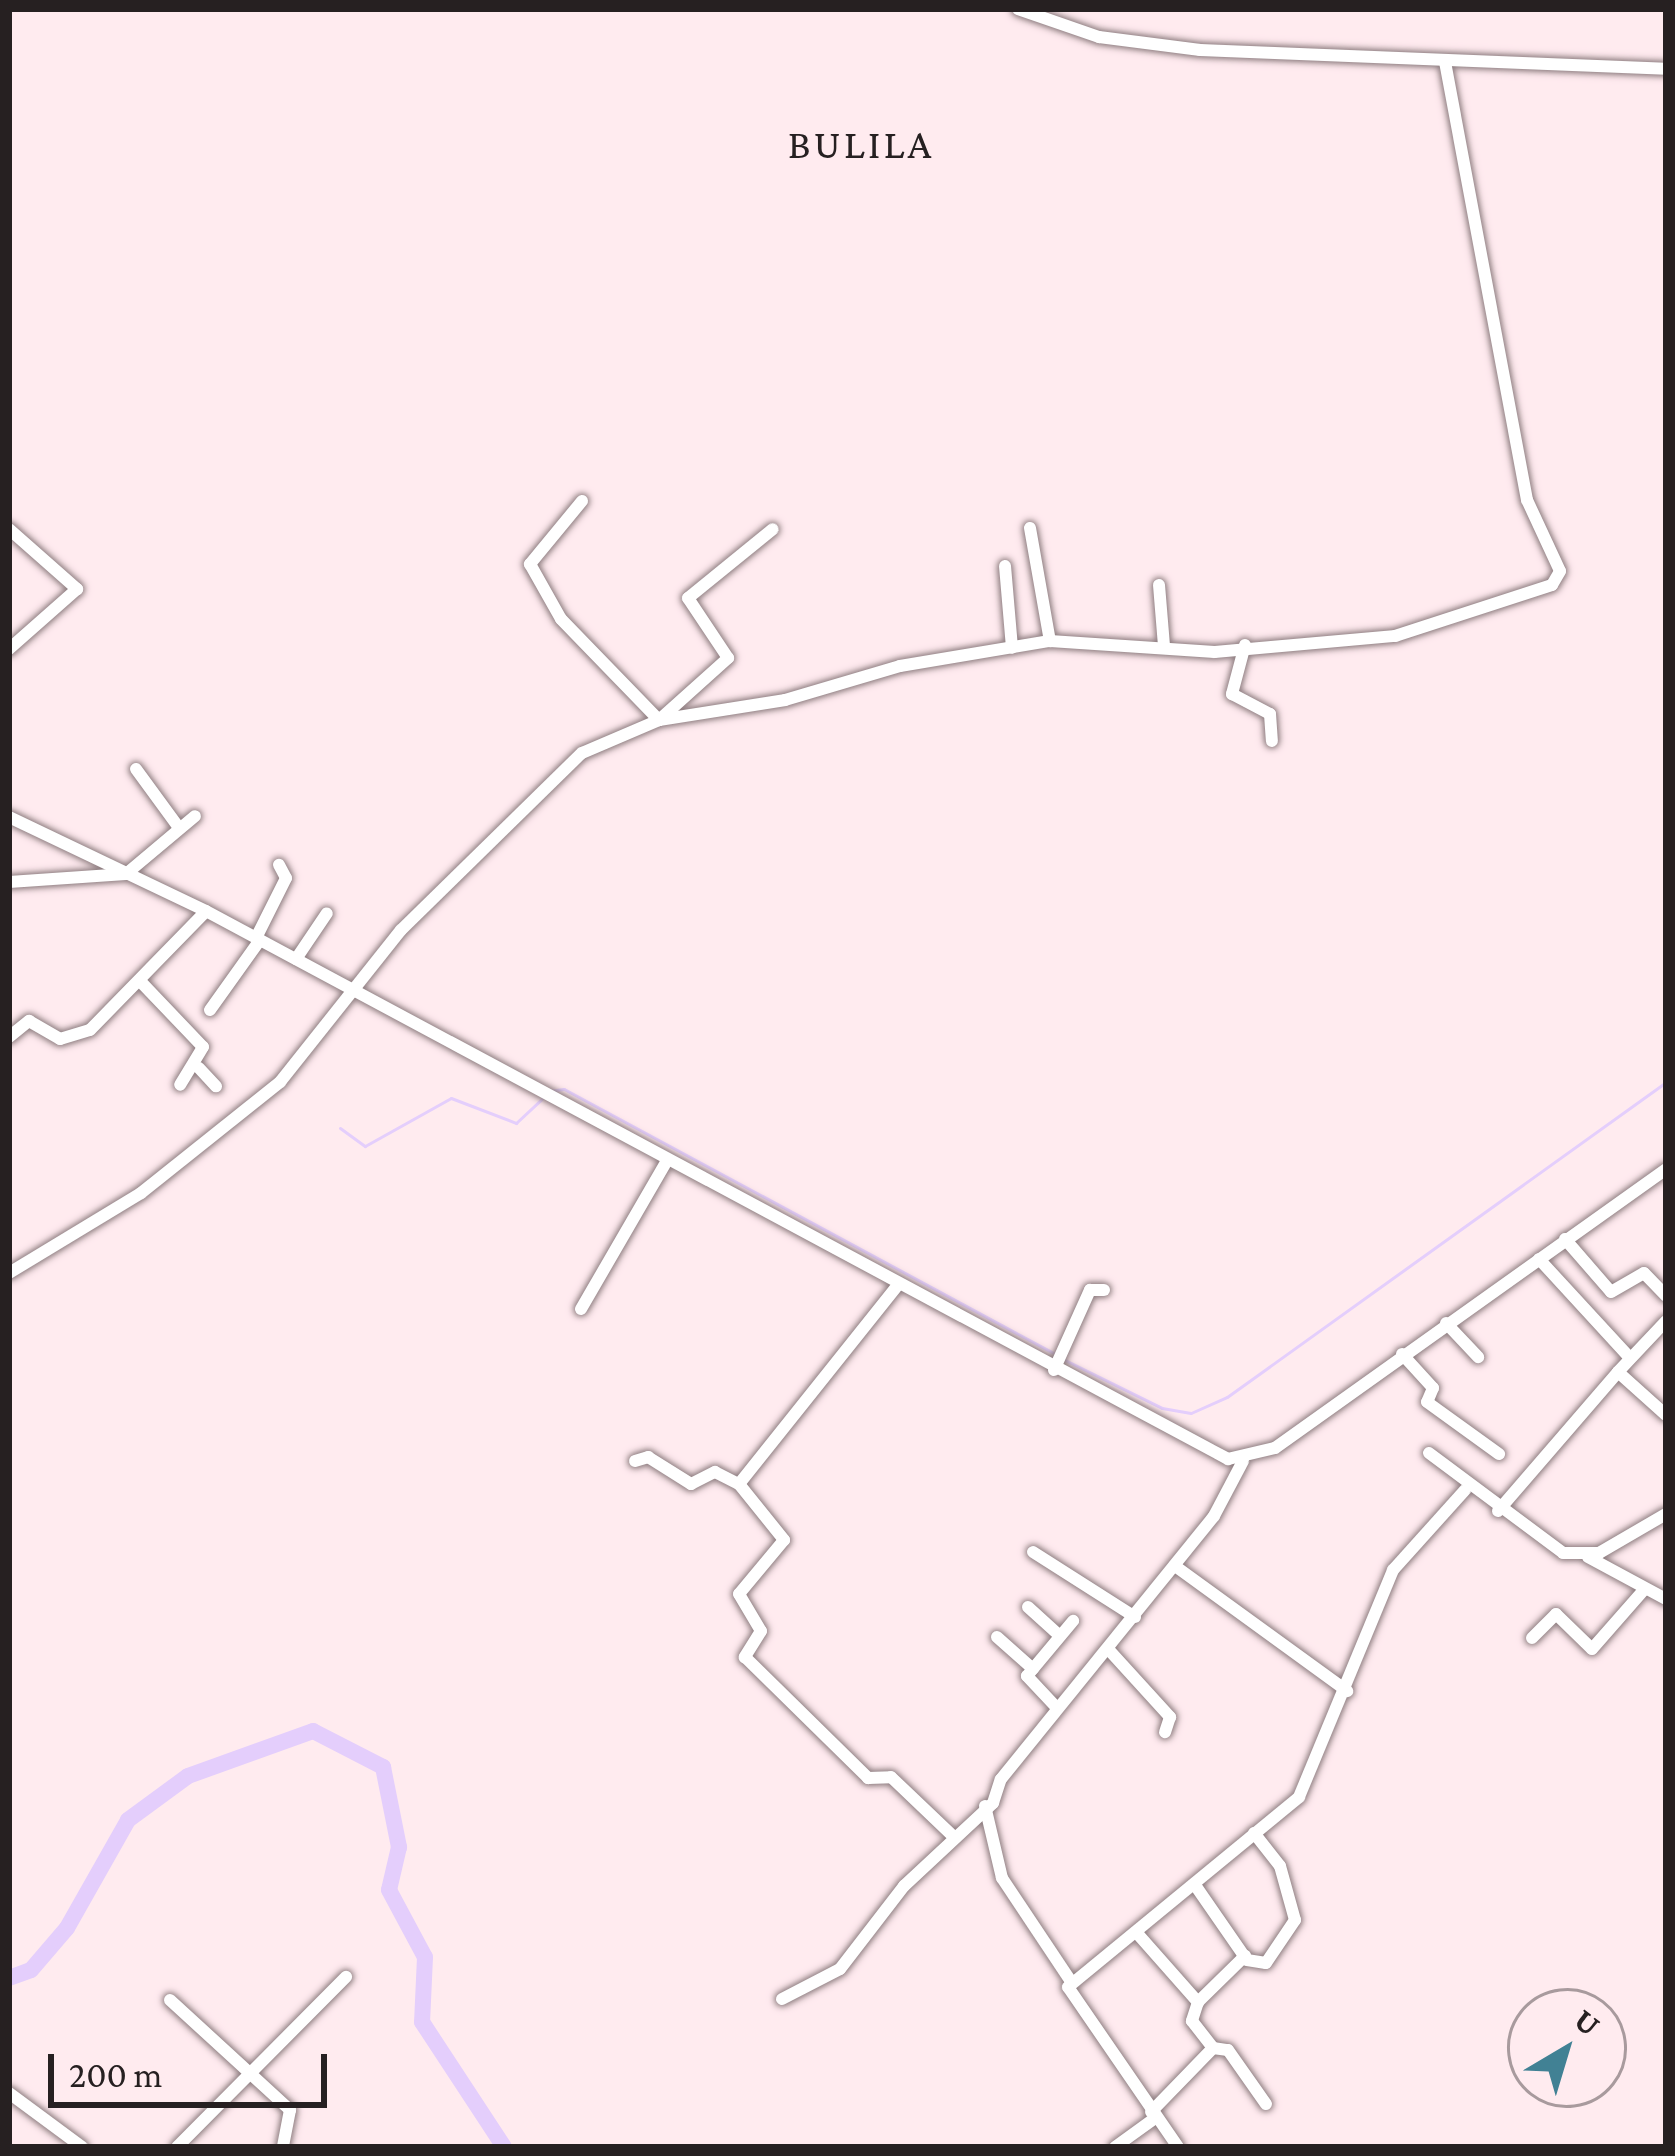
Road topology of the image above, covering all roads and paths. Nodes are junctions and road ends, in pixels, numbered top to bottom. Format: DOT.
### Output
graph roads {
  1 [pos="1018,9"];
  2 [pos="1445,61"];
  3 [pos="1666,70"];
  4 [pos="582,501"];
  5 [pos="1030,528"];
  6 [pos="9,529"];
  7 [pos="773,530"];
  8 [pos="1005,566"];
  9 [pos="1159,585"];
  10 [pos="1050,641"];
  11 [pos="1245,645"];
  12 [pos="1164,646"];
  13 [pos="1012,648"];
  14 [pos="9,649"];
  15 [pos="659,720"];
  16 [pos="1272,741"];
  17 [pos="136,769"];
  18 [pos="195,816"];
  19 [pos="9,818"];
  20 [pos="177,824"];
  21 [pos="279,865"];
  22 [pos="126,874"];
  23 [pos="9,882"];
  24 [pos="206,910"];
  25 [pos="326,913"];
  26 [pos="258,939"];
  27 [pos="296,959"];
  28 [pos="140,981"];
  29 [pos="355,990"];
  30 [pos="210,1010"];
  31 [pos="9,1037"];
  32 [pos="199,1068"];
  33 [pos="180,1084"];
  34 [pos="216,1086"];
  35 [pos="668,1159"];
  36 [pos="1666,1169"];
  37 [pos="1565,1239"];
  38 [pos="1539,1259"];
  39 [pos="9,1273"];
  40 [pos="898,1285"];
  41 [pos="1104,1290"];
  42 [pos="1666,1296"];
  43 [pos="581,1309"];
  44 [pos="1666,1321"];
  45 [pos="1446,1323"];
  46 [pos="1402,1354"];
  47 [pos="1478,1357"];
  48 [pos="1630,1358"];
  49 [pos="1056,1366"];
  50 [pos="1618,1372"];
  51 [pos="1666,1415"];
  52 [pos="1429,1453"];
  53 [pos="1499,1454"];
  54 [pos="635,1461"];
  55 [pos="1243,1461"];
  56 [pos="739,1484"];
  57 [pos="1465,1490"];
  58 [pos="1498,1511"];
  59 [pos="1666,1514"];
  60 [pos="1033,1552"];
  61 [pos="1588,1557"];
  62 [pos="1175,1566"];
  63 [pos="1643,1591"];
  64 [pos="1666,1599"];
  65 [pos="1028,1607"];
  66 [pos="1135,1617"];
  67 [pos="1073,1621"];
  68 [pos="1060,1636"];
  69 [pos="997,1637"];
  70 [pos="1532,1638"];
  71 [pos="1109,1650"];
  72 [pos="1033,1669"];
  73 [pos="1347,1691"];
  74 [pos="1057,1708"];
  75 [pos="1165,1732"];
  76 [pos="985,1806"];
  77 [pos="1254,1833"];
  78 [pos="953,1835"];
  79 [pos="1195,1885"];
  80 [pos="1136,1932"];
  81 [pos="1245,1956"];
  82 [pos="346,1978"];
  83 [pos="1072,1983"];
  84 [pos="782,1999"];
  85 [pos="170,2000"];
  86 [pos="1198,2002"];
  87 [pos="1213,2048"];
  88 [pos="251,2076"];
  89 [pos="9,2093"];
  90 [pos="1266,2104"];
  91 [pos="1152,2116"];
  92 [pos="187,2144"];
  93 [pos="82,2147"];
  94 [pos="283,2147"];
  95 [pos="1115,2147"];
  96 [pos="1178,2147"];
  1 -- 2 [label="street"];
  2 -- 3 [label="street"];
  2 -- 11 [label="street"];
  4 -- 15 [label="street"];
  5 -- 10 [label="street"];
  6 -- 14 [label="street"];
  7 -- 15 [label="street"];
  8 -- 13 [label="street"];
  9 -- 12 [label="street"];
  10 -- 12 [label="street"];
  10 -- 13 [label="street"];
  11 -- 12 [label="street"];
  11 -- 16 [label="street"];
  13 -- 15 [label="street"];
  15 -- 29 [label="street"];
  17 -- 20 [label="street"];
  18 -- 20 [label="street"];
  19 -- 22 [label="street"];
  20 -- 22 [label="street"];
  21 -- 26 [label="street"];
  22 -- 23 [label="street"];
  22 -- 24 [label="street"];
  24 -- 26 [label="street"];
  24 -- 28 [label="street"];
  25 -- 27 [label="street"];
  26 -- 27 [label="street"];
  26 -- 30 [label="street"];
  27 -- 29 [label="street"];
  28 -- 31 [label="street"];
  28 -- 32 [label="street"];
  29 -- 35 [label="street"];
  29 -- 39 [label="street"];
  32 -- 33 [label="street"];
  32 -- 34 [label="street"];
  35 -- 40 [label="street"];
  35 -- 43 [label="street"];
  36 -- 37 [label="street"];
  37 -- 38 [label="street"];
  37 -- 42 [label="street"];
  38 -- 45 [label="street"];
  38 -- 48 [label="street"];
  40 -- 49 [label="street"];
  40 -- 56 [label="street"];
  41 -- 49 [label="street"];
  44 -- 48 [label="street"];
  45 -- 46 [label="street"];
  45 -- 47 [label="street"];
  46 -- 53 [label="street"];
  46 -- 55 [label="street"];
  48 -- 50 [label="street"];
  49 -- 55 [label="street"];
  50 -- 51 [label="street"];
  50 -- 58 [label="street"];
  52 -- 57 [label="street"];
  54 -- 56 [label="street"];
  55 -- 62 [label="street"];
  56 -- 78 [label="street"];
  57 -- 58 [label="street"];
  57 -- 73 [label="street"];
  58 -- 61 [label="street"];
  59 -- 61 [label="street"];
  60 -- 66 [label="street"];
  61 -- 63 [label="street"];
  62 -- 66 [label="street"];
  62 -- 73 [label="street"];
  63 -- 64 [label="street"];
  63 -- 70 [label="street"];
  65 -- 68 [label="street"];
  66 -- 71 [label="street"];
  67 -- 68 [label="street"];
  68 -- 72 [label="street"];
  69 -- 72 [label="street"];
  71 -- 74 [label="street"];
  71 -- 75 [label="street"];
  72 -- 74 [label="street"];
  73 -- 77 [label="street"];
  74 -- 76 [label="street"];
  76 -- 78 [label="street"];
  76 -- 83 [label="street"];
  77 -- 79 [label="street"];
  77 -- 81 [label="street"];
  78 -- 84 [label="street"];
  79 -- 80 [label="street"];
  79 -- 81 [label="street"];
  80 -- 83 [label="street"];
  80 -- 86 [label="street"];
  81 -- 86 [label="street"];
  82 -- 88 [label="street"];
  83 -- 91 [label="street"];
  85 -- 88 [label="street"];
  86 -- 87 [label="street"];
  87 -- 90 [label="street"];
  87 -- 91 [label="street"];
  88 -- 92 [label="street"];
  88 -- 94 [label="street"];
  89 -- 93 [label="street"];
  91 -- 95 [label="street"];
  91 -- 96 [label="street"];
}
